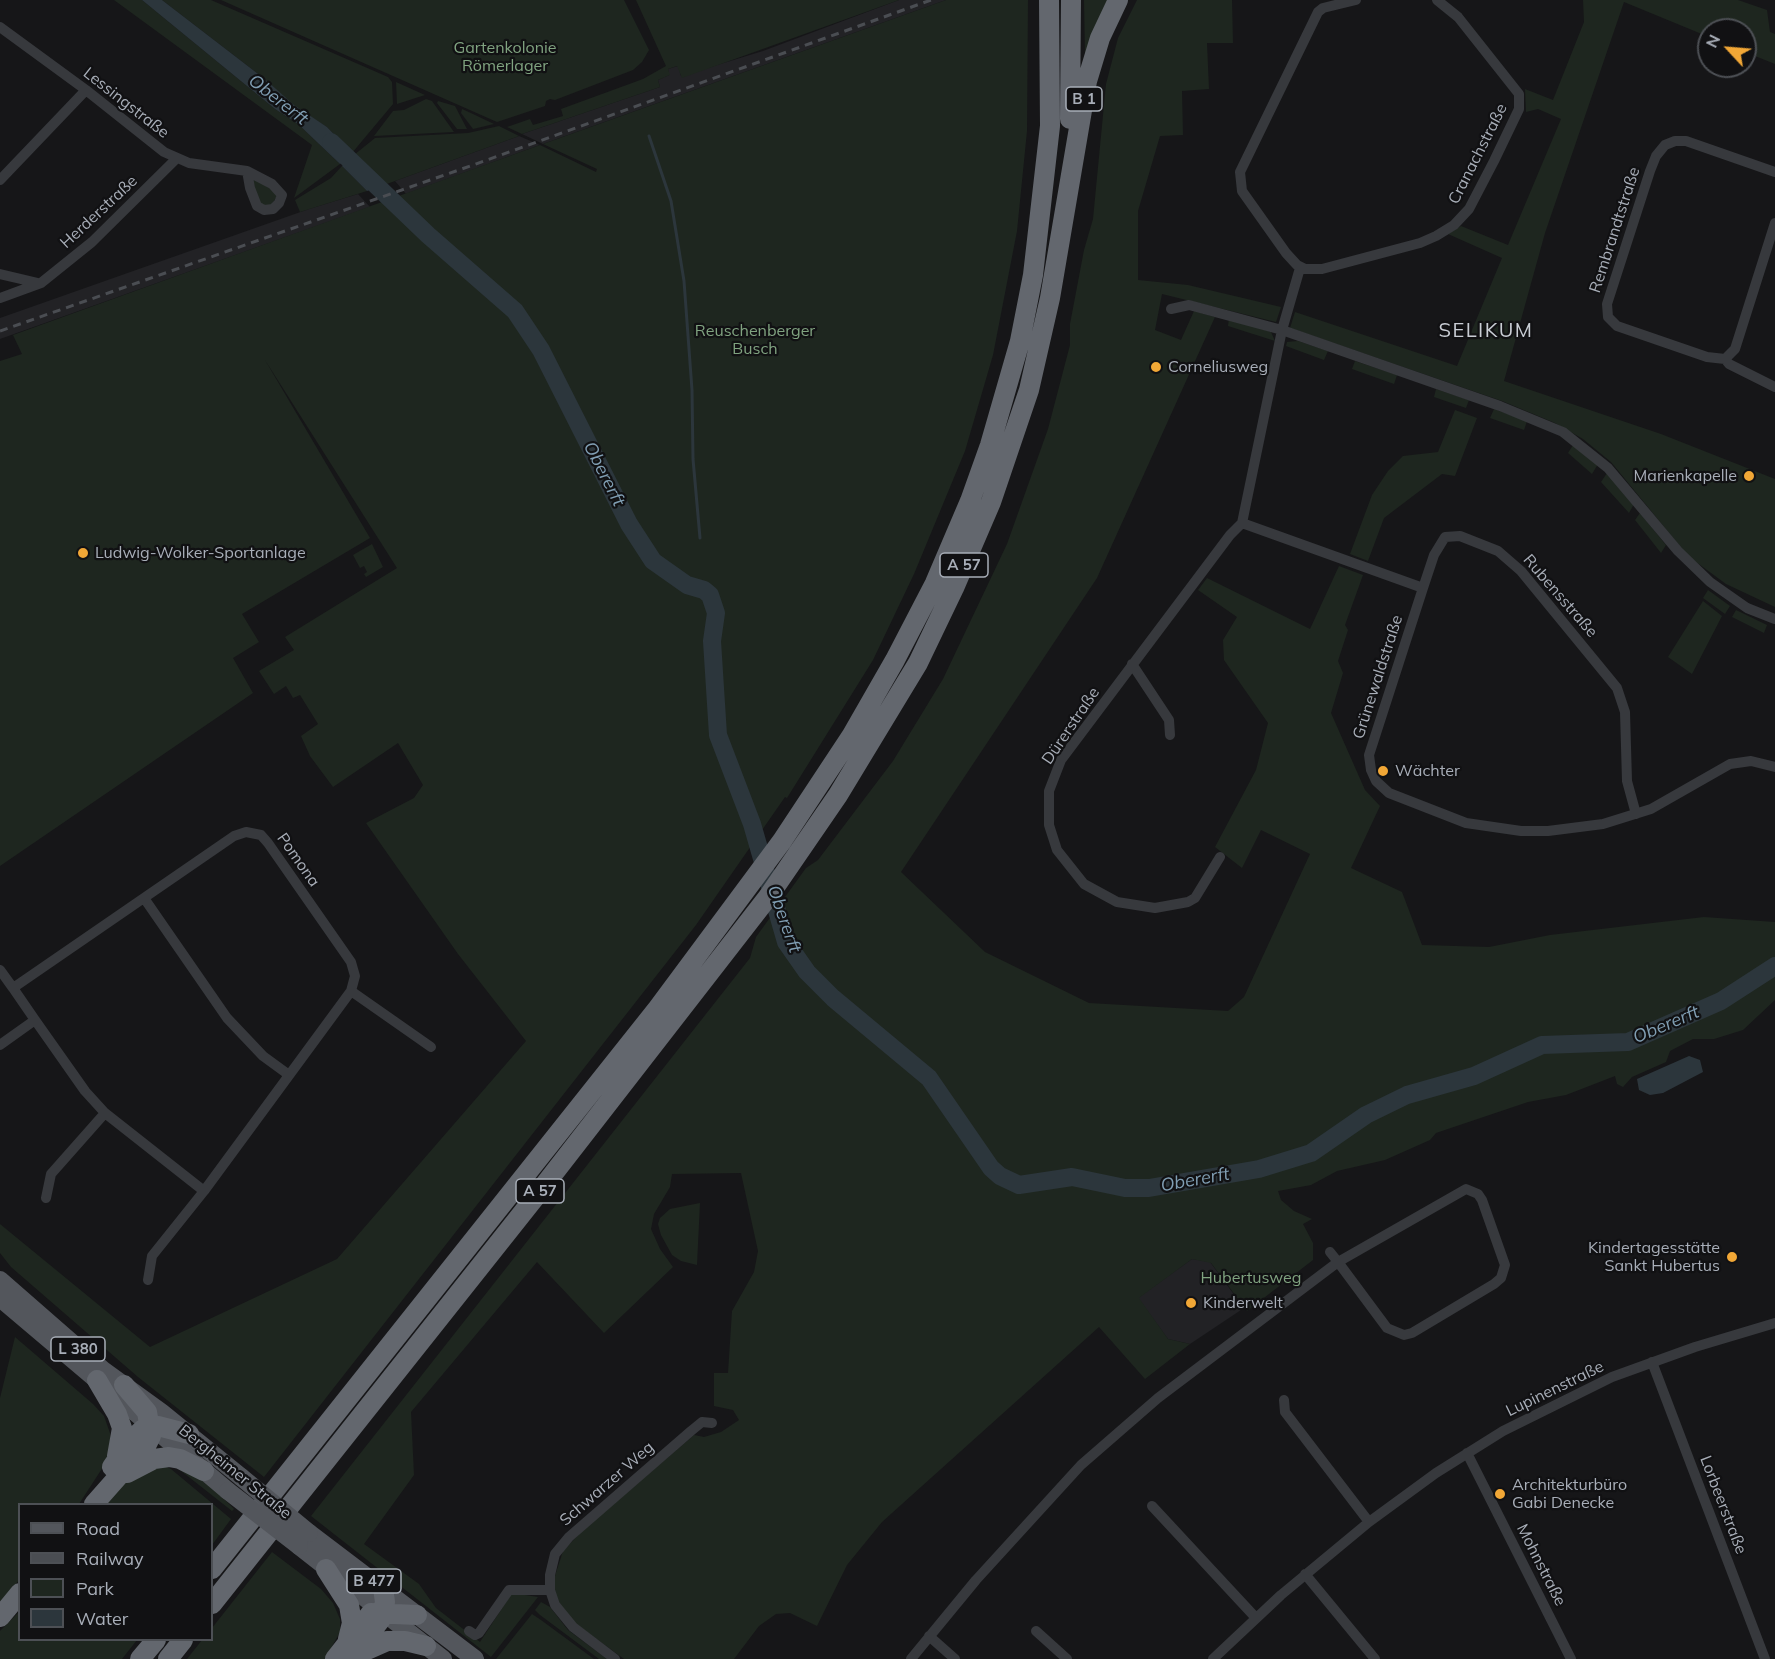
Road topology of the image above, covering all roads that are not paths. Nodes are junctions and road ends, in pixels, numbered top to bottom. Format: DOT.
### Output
graph roads {
  1 [pos="1049,0"];
  2 [pos="1071,0"];
  3 [pos="1119,0"];
  4 [pos="1356,0"];
  5 [pos="1437,0"];
  6 [pos="0,27"];
  7 [pos="86,90"];
  8 [pos="176,159"];
  9 [pos="247,171"];
  10 [pos="1775,172"];
  11 [pos="0,180"];
  12 [pos="1065,203"];
  13 [pos="1775,223"];
  14 [pos="1300,268"];
  15 [pos="0,274"];
  16 [pos="41,283"];
  17 [pos="0,298"];
  18 [pos="1171,309"];
  19 [pos="1282,330"];
  20 [pos="1725,359"];
  21 [pos="1775,387"];
  22 [pos="1242,523"];
  23 [pos="1423,588"];
  24 [pos="1775,619"];
  25 [pos="1132,664"];
  26 [pos="1170,735"];
  27 [pos="1775,766"];
  28 [pos="1636,814"];
  29 [pos="1220,857"];
  30 [pos="144,898"];
  31 [pos="0,970"];
  32 [pos="13,988"];
  33 [pos="351,991"];
  34 [pos="35,1020"];
  35 [pos="0,1045"];
  36 [pos="432,1047"];
  37 [pos="289,1075"];
  38 [pos="105,1113"];
  39 [pos="204,1191"];
  40 [pos="46,1198"];
  41 [pos="1330,1251"];
  42 [pos="1338,1262"];
  43 [pos="0,1280"];
  44 [pos="148,1280"];
  45 [pos="0,1299"];
  46 [pos="1775,1323"];
  47 [pos="1652,1362"];
  48 [pos="97,1380"];
  49 [pos="124,1385"];
  50 [pos="1284,1400"];
  51 [pos="712,1423"];
  52 [pos="151,1427"];
  53 [pos="189,1434"];
  54 [pos="1467,1453"];
  55 [pos="204,1471"];
  56 [pos="116,1472"];
  57 [pos="235,1484"];
  58 [pos="89,1503"];
  59 [pos="95,1503"];
  60 [pos="1152,1506"];
  61 [pos="270,1513"];
  62 [pos="1369,1522"];
  63 [pos="304,1540"];
  64 [pos="213,1568"];
  65 [pos="326,1569"];
  66 [pos="1305,1574"];
  67 [pos="383,1588"];
  68 [pos="550,1590"];
  69 [pos="18,1595"];
  70 [pos="213,1603"];
  71 [pos="383,1612"];
  72 [pos="417,1615"];
  73 [pos="0,1617"];
  74 [pos="1256,1618"];
  75 [pos="469,1631"];
  76 [pos="1036,1631"];
  77 [pos="929,1636"];
  78 [pos="155,1641"];
  79 [pos="182,1641"];
  80 [pos="426,1646"];
  81 [pos="350,1652"];
  82 [pos="140,1659"];
  83 [pos="168,1659"];
  84 [pos="335,1659"];
  85 [pos="443,1659"];
  86 [pos="475,1659"];
  87 [pos="615,1659"];
  88 [pos="911,1659"];
  89 [pos="955,1659"];
  90 [pos="1067,1659"];
  91 [pos="1213,1659"];
  92 [pos="1375,1659"];
  93 [pos="1572,1659"];
  94 [pos="1765,1659"];
  1 -- 64 [label="highway, A 57"];
  2 -- 12 [label="highway, A 57"];
  3 -- 12 [label="highway, B 1"];
  4 -- 14 [label="street"];
  5 -- 14 [label="street, Cranachstraße"];
  6 -- 7 [label="street, Lessingstraße"];
  7 -- 8 [label="street, Lessingstraße"];
  7 -- 11 [label="street"];
  8 -- 9 [label="street, Lessingstraße"];
  8 -- 16 [label="street, Herderstraße"];
  10 -- 20 [label="street, Rembrandtstraße"];
  12 -- 70 [label="highway, A 57"];
  13 -- 20 [label="street"];
  14 -- 19 [label="street"];
  15 -- 16 [label="street"];
  16 -- 17 [label="street, Herderstraße"];
  18 -- 19 [label="street"];
  19 -- 22 [label="street, Dürerstraße"];
  19 -- 24 [label="street"];
  20 -- 21 [label="street, Rembrandtstraße"];
  22 -- 23 [label="street"];
  22 -- 25 [label="street, Dürerstraße"];
  23 -- 28 [label="street, Rubensstraße"];
  23 -- 28 [label="street, Grünewaldstraße"];
  25 -- 26 [label="street"];
  25 -- 29 [label="street, Dürerstraße"];
  27 -- 28 [label="street, Grünewaldstraße"];
  30 -- 32 [label="street, Pomona"];
  30 -- 33 [label="street, Pomona"];
  30 -- 37 [label="street"];
  31 -- 32 [label="street"];
  32 -- 34 [label="street"];
  33 -- 36 [label="street"];
  33 -- 37 [label="street"];
  34 -- 35 [label="street"];
  34 -- 38 [label="street"];
  37 -- 39 [label="street"];
  38 -- 39 [label="street"];
  38 -- 40 [label="street"];
  39 -- 44 [label="street"];
  41 -- 42 [label="street"];
  42 -- 42 [label="street"];
  42 -- 77 [label="street"];
  43 -- 49 [label="main road, Bergheimer Straße / L 380"];
  45 -- 48 [label="main road, Bergheimer Straße / L 380"];
  46 -- 47 [label="street, Lupinenstraße"];
  47 -- 54 [label="street, Lupinenstraße"];
  47 -- 94 [label="street, Lorbeerstraße"];
  48 -- 52 [label="main road, Bergheimer Straße / L 380"];
  48 -- 56 [label="highway"];
  49 -- 52 [label="highway"];
  49 -- 53 [label="main road, Bergheimer Straße / L 380"];
  50 -- 62 [label="street"];
  51 -- 68 [label="street, Schwarzer Weg"];
  52 -- 53 [label="highway"];
  52 -- 55 [label="main road, Bergheimer Straße / L 380"];
  52 -- 56 [label="highway"];
  53 -- 57 [label="main road, Bergheimer Straße / L 380"];
  54 -- 62 [label="street, Lupinenstraße"];
  54 -- 93 [label="street, Mohnstraße"];
  55 -- 56 [label="highway"];
  55 -- 57 [label="main road, Bergheimer Straße / L 380"];
  56 -- 58 [label="highway"];
  56 -- 59 [label="highway"];
  57 -- 61 [label="main road, Bergheimer Straße / L 380, bridge"];
  60 -- 74 [label="street"];
  61 -- 63 [label="main road, Bergheimer Straße / B 477, bridge"];
  62 -- 66 [label="street, Lupinenstraße"];
  63 -- 65 [label="main road, Bergheimer Straße / B 477"];
  63 -- 67 [label="main road, Bergheimer Straße / B 477"];
  65 -- 71 [label="main road, Bergheimer Straße / B 477"];
  65 -- 81 [label="highway"];
  66 -- 74 [label="street, Lupinenstraße"];
  66 -- 92 [label="street"];
  67 -- 71 [label="highway"];
  67 -- 72 [label="main road, Bergheimer Straße / B 477"];
  68 -- 75 [label="street"];
  68 -- 87 [label="street"];
  69 -- 73 [label="highway"];
  71 -- 72 [label="highway"];
  71 -- 80 [label="main road, Bergheimer Straße / B 477"];
  71 -- 81 [label="highway"];
  72 -- 86 [label="main road, Bergheimer Straße / B 477"];
  74 -- 91 [label="street, Lupinenstraße"];
  76 -- 90 [label="street"];
  77 -- 88 [label="street"];
  77 -- 89 [label="street"];
  78 -- 82 [label="highway"];
  79 -- 83 [label="highway"];
  80 -- 81 [label="highway"];
  80 -- 85 [label="main road, Bergheimer Straße / B 477"];
  81 -- 84 [label="highway"];
}
